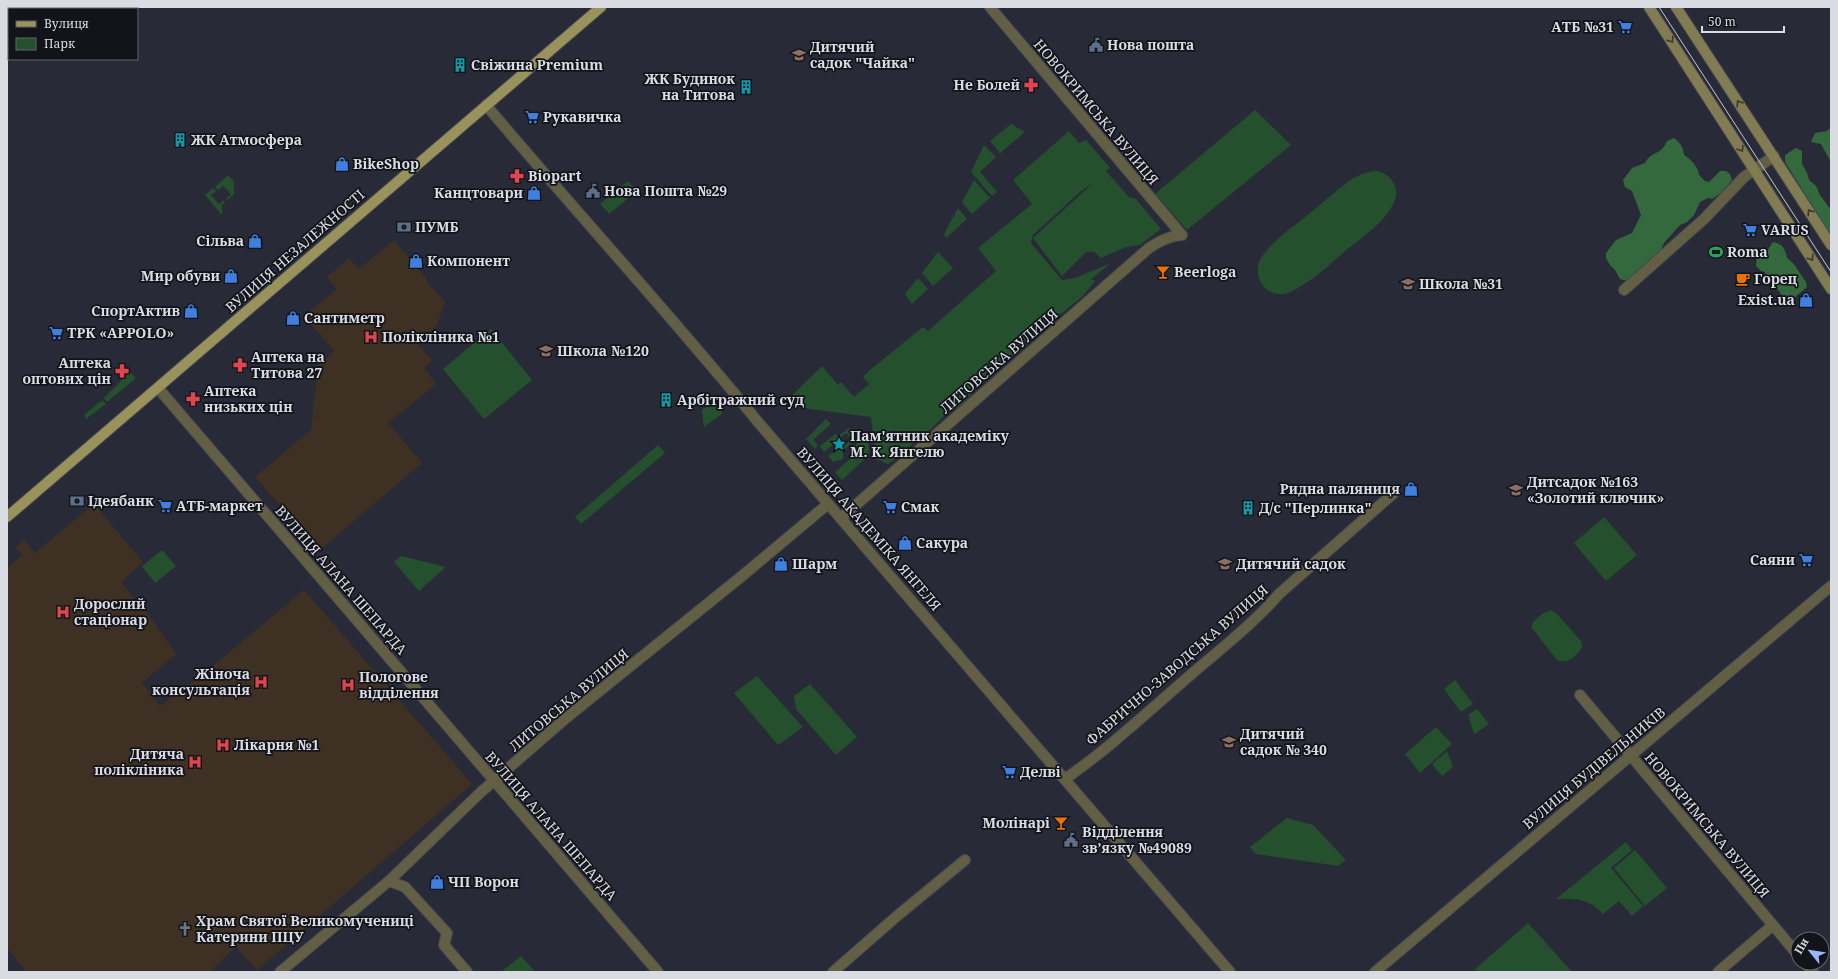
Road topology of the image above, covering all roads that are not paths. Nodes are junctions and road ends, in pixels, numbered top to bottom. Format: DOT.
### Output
graph roads {
  1 [pos="601,7"];
  2 [pos="990,7"];
  3 [pos="1649,7"];
  4 [pos="1676,7"];
  5 [pos="486,105"];
  6 [pos="1774,156"];
  7 [pos="1754,170"];
  8 [pos="1182,235"];
  9 [pos="1831,245"];
  10 [pos="1831,288"];
  11 [pos="1624,290"];
  12 [pos="158,388"];
  13 [pos="1395,492"];
  14 [pos="828,504"];
  15 [pos="7,517"];
  16 [pos="841,518"];
  17 [pos="1831,586"];
  18 [pos="1580,695"];
  19 [pos="1630,756"];
  20 [pos="1066,779"];
  21 [pos="494,780"];
  22 [pos="965,860"];
  23 [pos="389,881"];
  24 [pos="1773,925"];
  25 [pos="1790,945"];
  26 [pos="280,972"];
  27 [pos="467,972"];
  28 [pos="658,972"];
  29 [pos="833,972"];
  30 [pos="1230,972"];
  31 [pos="1375,972"];
  32 [pos="1718,972"];
  1 -- 5 [label="main road, ВУЛИЦЯ НЕЗАЛЕЖНОСТІ"];
  2 -- 8 [label="street, НОВОКРИМСЬКА ВУЛИЦЯ"];
  3 -- 7 [label="main road, one-way"];
  6 -- 4 [label="main road, one-way"];
  5 -- 12 [label="main road, ВУЛИЦЯ НЕЗАЛЕЖНОСТІ"];
  5 -- 14 [label="street, ВУЛИЦЯ АКАДЕМІКА ЯНГЕЛЯ"];
  6 -- 7 [label="street"];
  9 -- 6 [label="main road, one-way"];
  7 -- 10 [label="main road, one-way"];
  7 -- 11 [label="street"];
  8 -- 16 [label="street, ЛИТОВСЬКА ВУЛИЦЯ"];
  12 -- 15 [label="main road, ВУЛИЦЯ НЕЗАЛЕЖНОСТІ"];
  12 -- 21 [label="street, ВУЛИЦЯ АЛАНА ШЕПАРДА"];
  13 -- 20 [label="street, ФАБРИЧНО-ЗАВОДСЬКА ВУЛИЦЯ"];
  14 -- 16 [label="street, ВУЛИЦЯ АКАДЕМІКА ЯНГЕЛЯ"];
  14 -- 21 [label="street, ЛИТОВСЬКА ВУЛИЦЯ"];
  16 -- 20 [label="street, ВУЛИЦЯ АКАДЕМІКА ЯНГЕЛЯ"];
  17 -- 19 [label="street, ВУЛИЦЯ БУДІВЕЛЬНИКІВ"];
  18 -- 19 [label="street, НОВОКРИМСЬКА ВУЛИЦЯ"];
  19 -- 24 [label="street, НОВОКРИМСЬКА ВУЛИЦЯ"];
  19 -- 31 [label="street, ВУЛИЦЯ БУДІВЕЛЬНИКІВ"];
  20 -- 30 [label="street, ВУЛИЦЯ АКАДЕМІКА ЯНГЕЛЯ"];
  21 -- 23 [label="street, ЛИТОВСЬКА ВУЛИЦЯ"];
  21 -- 28 [label="street, ВУЛИЦЯ АЛАНА ШЕПАРДА"];
  22 -- 29 [label="street"];
  23 -- 26 [label="street, ЛИТОВСЬКА ВУЛИЦЯ"];
  23 -- 27 [label="street"];
  24 -- 25 [label="street, НОВОКРИМСЬКА ВУЛИЦЯ"];
  24 -- 32 [label="street"];
}
